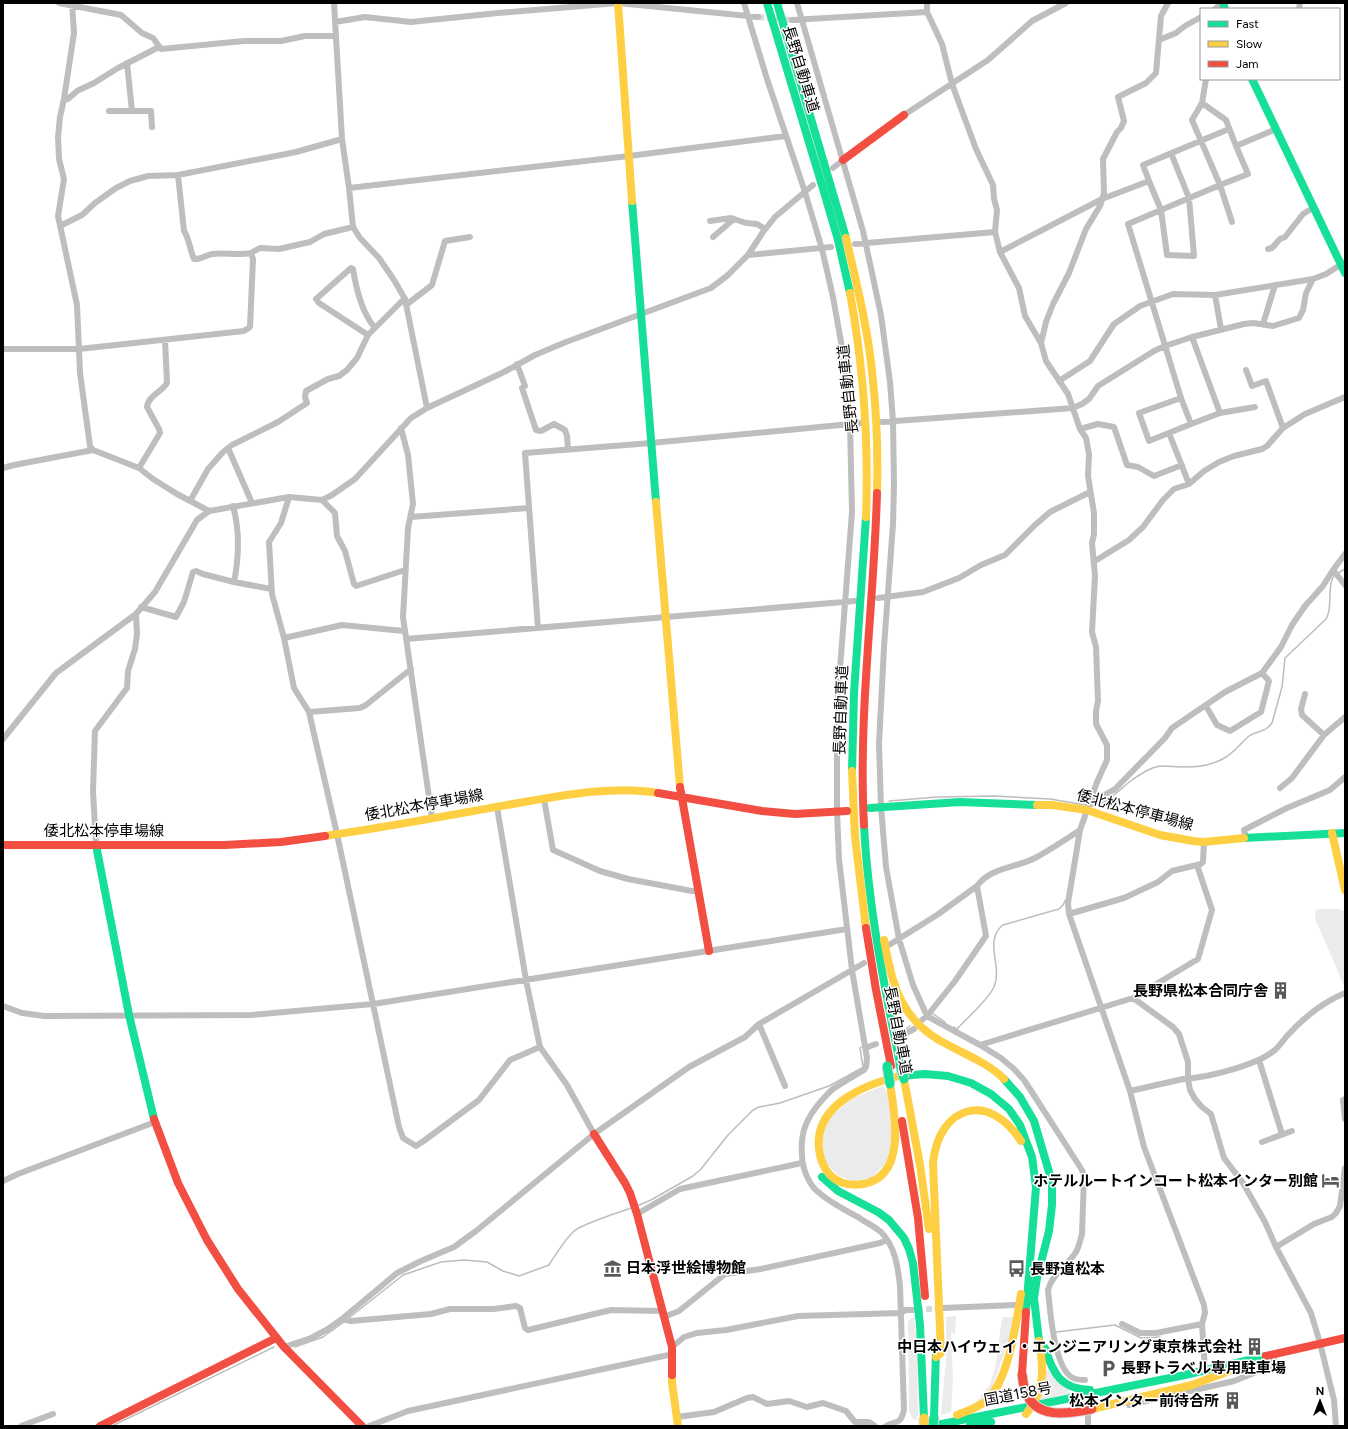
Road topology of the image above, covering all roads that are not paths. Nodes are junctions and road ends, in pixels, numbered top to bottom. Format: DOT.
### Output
graph roads {
  1 [pos="59,3"];
  2 [pos="334,3"];
  3 [pos="618,3"];
  4 [pos="744,3"];
  5 [pos="767,3"];
  6 [pos="777,3"];
  7 [pos="797,3"];
  8 [pos="927,3"];
  9 [pos="1066,3"];
  10 [pos="1168,3"];
  11 [pos="72,4"];
  12 [pos="927,12"];
  13 [pos="748,16"];
  14 [pos="758,17"];
  15 [pos="1200,18"];
  16 [pos="792,20"];
  17 [pos="803,20"];
  18 [pos="335,22"];
  19 [pos="336,36"];
  20 [pos="1159,40"];
  21 [pos="159,47"];
  22 [pos="128,63"];
  23 [pos="1206,80"];
  24 [pos="1252,80"];
  25 [pos="952,84"];
  26 [pos="64,99"];
  27 [pos="1202,103"];
  28 [pos="109,111"];
  29 [pos="132,111"];
  30 [pos="904,115"];
  31 [pos="152,127"];
  32 [pos="1229,129"];
  33 [pos="1276,129"];
  34 [pos="786,136"];
  35 [pos="342,139"];
  36 [pos="1200,141"];
  37 [pos="1236,146"];
  38 [pos="1171,154"];
  39 [pos="630,156"];
  40 [pos="843,160"];
  41 [pos="833,168"];
  42 [pos="178,175"];
  43 [pos="1149,181"];
  44 [pos="813,185"];
  45 [pos="1220,186"];
  46 [pos="349,188"];
  47 [pos="805,192"];
  48 [pos="1189,198"];
  49 [pos="1102,199"];
  50 [pos="1313,208"];
  51 [pos="1161,210"];
  52 [pos="734,219"];
  53 [pos="710,221"];
  54 [pos="1232,222"];
  55 [pos="60,226"];
  56 [pos="353,227"];
  57 [pos="765,229"];
  58 [pos="995,232"];
  59 [pos="470,237"];
  60 [pos="713,237"];
  61 [pos="865,243"];
  62 [pos="855,244"];
  63 [pos="831,247"];
  64 [pos="822,248"];
  65 [pos="1268,249"];
  66 [pos="1000,252"];
  67 [pos="251,253"];
  68 [pos="748,254"];
  69 [pos="1343,263"];
  70 [pos="1345,273"];
  71 [pos="1313,279"];
  72 [pos="1275,285"];
  73 [pos="1214,295"];
  74 [pos="406,302"];
  75 [pos="1151,302"];
  76 [pos="640,314"];
  77 [pos="1263,324"];
  78 [pos="375,328"];
  79 [pos="1221,329"];
  80 [pos="368,335"];
  81 [pos="1192,337"];
  82 [pos="165,340"];
  83 [pos="1041,343"];
  84 [pos="1165,346"];
  85 [pos="3,349"];
  86 [pos="79,349"];
  87 [pos="518,364"];
  88 [pos="1246,370"];
  89 [pos="1059,381"];
  90 [pos="1345,397"];
  91 [pos="1181,398"];
  92 [pos="1255,407"];
  93 [pos="427,408"];
  94 [pos="1073,408"];
  95 [pos="1220,413"];
  96 [pos="893,421"];
  97 [pos="882,422"];
  98 [pos="861,423"];
  99 [pos="850,424"];
  100 [pos="1191,424"];
  101 [pos="401,428"];
  102 [pos="1283,428"];
  103 [pos="1080,429"];
  104 [pos="1169,433"];
  105 [pos="651,443"];
  106 [pos="228,448"];
  107 [pos="568,449"];
  108 [pos="93,450"];
  109 [pos="1182,465"];
  110 [pos="3,468"];
  111 [pos="139,468"];
  112 [pos="1189,484"];
  113 [pos="1090,492"];
  114 [pos="289,497"];
  115 [pos="322,500"];
  116 [pos="190,501"];
  117 [pos="252,503"];
  118 [pos="233,506"];
  119 [pos="529,508"];
  120 [pos="209,511"];
  121 [pos="411,517"];
  122 [pos="1345,554"];
  123 [pos="1095,561"];
  124 [pos="405,570"];
  125 [pos="1332,570"];
  126 [pos="234,582"];
  127 [pos="1345,585"];
  128 [pos="271,589"];
  129 [pos="878,598"];
  130 [pos="888,598"];
  131 [pos="855,601"];
  132 [pos="844,603"];
  133 [pos="141,607"];
  134 [pos="136,614"];
  135 [pos="665,618"];
  136 [pos="538,628"];
  137 [pos="404,631"];
  138 [pos="284,638"];
  139 [pos="406,639"];
  140 [pos="411,669"];
  141 [pos="1262,673"];
  142 [pos="1305,694"];
  143 [pos="1206,706"];
  144 [pos="309,712"];
  145 [pos="1345,716"];
  146 [pos="1324,735"];
  147 [pos="3,739"];
  148 [pos="1345,777"];
  149 [pos="1280,788"];
  150 [pos="681,798"];
  151 [pos="544,799"];
  152 [pos="497,807"];
  153 [pos="881,807"];
  154 [pos="1088,807"];
  155 [pos="870,808"];
  156 [pos="837,811"];
  157 [pos="847,811"];
  158 [pos="432,818"];
  159 [pos="1080,830"];
  160 [pos="864,833"];
  161 [pos="1332,833"];
  162 [pos="1345,833"];
  163 [pos="337,834"];
  164 [pos="1246,838"];
  165 [pos="1204,842"];
  166 [pos="3,845"];
  167 [pos="96,846"];
  168 [pos="1197,865"];
  169 [pos="977,886"];
  170 [pos="1345,890"];
  171 [pos="698,891"];
  172 [pos="1069,914"];
  173 [pos="847,929"];
  174 [pos="899,939"];
  175 [pos="889,945"];
  176 [pos="709,951"];
  177 [pos="864,963"];
  178 [pos="852,970"];
  179 [pos="526,980"];
  180 [pos="1345,994"];
  181 [pos="1133,998"];
  182 [pos="373,1004"];
  183 [pos="3,1006"];
  184 [pos="1100,1008"];
  185 [pos="129,1016"];
  186 [pos="925,1018"];
  187 [pos="759,1024"];
  188 [pos="914,1029"];
  189 [pos="903,1035"];
  190 [pos="876,1044"];
  191 [pos="980,1045"];
  192 [pos="540,1046"];
  193 [pos="865,1048"];
  194 [pos="1259,1060"];
  195 [pos="893,1065"];
  196 [pos="1188,1078"];
  197 [pos="892,1083"];
  198 [pos="785,1086"];
  199 [pos="1130,1091"];
  200 [pos="1345,1099"];
  201 [pos="1345,1118"];
  202 [pos="155,1122"];
  203 [pos="1292,1131"];
  204 [pos="594,1134"];
  205 [pos="1282,1134"];
  206 [pos="1262,1142"];
  207 [pos="802,1163"];
  208 [pos="1048,1167"];
  209 [pos="1345,1168"];
  210 [pos="1035,1175"];
  211 [pos="3,1181"];
  212 [pos="637,1214"];
  213 [pos="1032,1238"];
  214 [pos="887,1240"];
  215 [pos="1276,1247"];
  216 [pos="1014,1305"];
  217 [pos="944,1308"];
  218 [pos="913,1310"];
  219 [pos="900,1313"];
  220 [pos="663,1314"];
  221 [pos="1035,1315"];
  222 [pos="342,1320"];
  223 [pos="1122,1324"];
  224 [pos="1202,1324"];
  225 [pos="276,1338"];
  226 [pos="1345,1338"];
  227 [pos="1345,1345"];
  228 [pos="1321,1346"];
  229 [pos="284,1347"];
  230 [pos="672,1351"];
  231 [pos="936,1357"];
  232 [pos="1274,1360"];
  233 [pos="1205,1370"];
  234 [pos="1232,1370"];
  235 [pos="1085,1380"];
  236 [pos="1128,1386"];
  237 [pos="1082,1402"];
  238 [pos="1033,1406"];
  239 [pos="1090,1412"];
  240 [pos="53,1414"];
  241 [pos="1026,1414"];
  242 [pos="677,1422"];
  243 [pos="923,1423"];
  244 [pos="933,1423"];
  245 [pos="21,1426"];
  246 [pos="100,1426"];
  247 [pos="362,1426"];
  248 [pos="369,1426"];
  249 [pos="875,1426"];
  250 [pos="886,1426"];
  251 [pos="970,1426"];
  252 [pos="1088,1426"];
  253 [pos="1336,1426"];
  1 -- 11 [label="street"];
  2 -- 18 [label="street"];
  3 -- 13 [label="street"];
  3 -- 18 [label="street"];
  3 -- 39 [label="main road"];
  4 -- 13 [label="street"];
  5 -- 195 [label="main road, 長野自動車道"];
  6 -- 160 [label="main road, 長野自動車道"];
  7 -- 17 [label="street"];
  8 -- 12 [label="street"];
  9 -- 25 [label="street"];
  10 -- 20 [label="street"];
  11 -- 21 [label="street"];
  11 -- 26 [label="street"];
  12 -- 17 [label="street"];
  12 -- 25 [label="street"];
  13 -- 14 [label="street"];
  13 -- 34 [label="street"];
  15 -- 20 [label="street"];
  16 -- 17 [label="street"];
  17 -- 40 [label="street"];
  18 -- 19 [label="street"];
  19 -- 21 [label="street"];
  19 -- 35 [label="street"];
  20 -- 49 [label="street"];
  21 -- 22 [label="street"];
  22 -- 26 [label="street"];
  22 -- 29 [label="street"];
  23 -- 27 [label="street"];
  24 -- 33 [label="main road"];
  25 -- 30 [label="street"];
  25 -- 58 [label="street"];
  26 -- 55 [label="street"];
  27 -- 32 [label="street"];
  27 -- 36 [label="street"];
  28 -- 29 [label="street"];
  29 -- 31 [label="street"];
  30 -- 40 [label="main road"];
  32 -- 36 [label="street"];
  32 -- 37 [label="street"];
  33 -- 37 [label="street"];
  33 -- 50 [label="main road"];
  34 -- 39 [label="street"];
  34 -- 47 [label="street"];
  35 -- 42 [label="street"];
  35 -- 46 [label="street"];
  36 -- 38 [label="street"];
  36 -- 45 [label="street"];
  37 -- 45 [label="street"];
  38 -- 43 [label="street"];
  38 -- 48 [label="street"];
  39 -- 46 [label="street"];
  39 -- 76 [label="main road"];
  40 -- 41 [label="street"];
  40 -- 61 [label="street"];
  42 -- 55 [label="street"];
  42 -- 67 [label="street"];
  43 -- 49 [label="street"];
  43 -- 51 [label="street"];
  44 -- 47 [label="street"];
  45 -- 48 [label="street"];
  45 -- 54 [label="street"];
  46 -- 56 [label="street"];
  47 -- 57 [label="street"];
  47 -- 64 [label="street"];
  48 -- 51 [label="street"];
  48 -- 51 [label="street"];
  49 -- 66 [label="street"];
  49 -- 83 [label="street"];
  50 -- 65 [label="street"];
  50 -- 69 [label="main road"];
  51 -- 75 [label="street"];
  52 -- 53 [label="street"];
  52 -- 57 [label="street"];
  52 -- 60 [label="street"];
  55 -- 86 [label="street"];
  56 -- 67 [label="street"];
  56 -- 74 [label="street"];
  57 -- 68 [label="street"];
  58 -- 61 [label="street"];
  58 -- 66 [label="street"];
  59 -- 74 [label="street"];
  61 -- 62 [label="street"];
  61 -- 96 [label="street"];
  63 -- 64 [label="street"];
  64 -- 68 [label="street"];
  64 -- 99 [label="street"];
  66 -- 83 [label="street"];
  67 -- 82 [label="street"];
  68 -- 76 [label="street"];
  69 -- 70 [label="main road"];
  69 -- 71 [label="street"];
  71 -- 72 [label="street"];
  71 -- 77 [label="street"];
  72 -- 73 [label="street"];
  72 -- 77 [label="street"];
  73 -- 75 [label="street"];
  73 -- 79 [label="street"];
  74 -- 78 [label="street"];
  74 -- 93 [label="street"];
  75 -- 84 [label="street"];
  75 -- 89 [label="street"];
  76 -- 87 [label="street"];
  76 -- 105 [label="main road"];
  77 -- 79 [label="street"];
  78 -- 80 [label="street"];
  78 -- 80 [label="street"];
  79 -- 81 [label="street"];
  80 -- 106 [label="street"];
  81 -- 84 [label="street"];
  81 -- 95 [label="street"];
  82 -- 86 [label="street"];
  82 -- 111 [label="street"];
  83 -- 89 [label="street"];
  84 -- 91 [label="street"];
  84 -- 94 [label="street"];
  85 -- 86 [label="street"];
  86 -- 108 [label="street"];
  87 -- 93 [label="street"];
  87 -- 107 [label="street"];
  88 -- 102 [label="street"];
  89 -- 94 [label="street"];
  90 -- 102 [label="street"];
  91 -- 100 [label="street"];
  91 -- 104 [label="street"];
  92 -- 95 [label="street"];
  93 -- 101 [label="street"];
  94 -- 96 [label="street"];
  94 -- 103 [label="street"];
  95 -- 100 [label="street"];
  96 -- 97 [label="street"];
  96 -- 130 [label="street"];
  98 -- 99 [label="street"];
  99 -- 105 [label="street"];
  99 -- 132 [label="street"];
  100 -- 104 [label="street"];
  101 -- 115 [label="street"];
  101 -- 121 [label="street"];
  102 -- 112 [label="street"];
  103 -- 109 [label="street"];
  103 -- 113 [label="street"];
  104 -- 109 [label="street"];
  105 -- 107 [label="street"];
  105 -- 135 [label="main road"];
  106 -- 116 [label="street"];
  106 -- 117 [label="street"];
  107 -- 119 [label="street"];
  108 -- 110 [label="street"];
  108 -- 111 [label="street"];
  109 -- 112 [label="street"];
  111 -- 116 [label="street"];
  112 -- 123 [label="street"];
  113 -- 123 [label="street"];
  113 -- 130 [label="street"];
  114 -- 115 [label="street"];
  114 -- 117 [label="street"];
  114 -- 128 [label="street"];
  115 -- 124 [label="street"];
  116 -- 120 [label="street"];
  117 -- 118 [label="street"];
  118 -- 120 [label="street"];
  118 -- 126 [label="street"];
  119 -- 121 [label="street"];
  119 -- 136 [label="street"];
  120 -- 133 [label="street"];
  121 -- 124 [label="street"];
  122 -- 125 [label="street"];
  123 -- 154 [label="street"];
  124 -- 137 [label="street"];
  125 -- 127 [label="street"];
  125 -- 141 [label="street"];
  126 -- 128 [label="street"];
  126 -- 133 [label="street"];
  128 -- 138 [label="street"];
  129 -- 130 [label="street"];
  130 -- 153 [label="street"];
  131 -- 132 [label="street"];
  132 -- 135 [label="street"];
  132 -- 156 [label="street"];
  133 -- 134 [label="street"];
  134 -- 147 [label="street"];
  134 -- 167 [label="street"];
  135 -- 136 [label="street"];
  135 -- 150 [label="main road"];
  136 -- 139 [label="street"];
  137 -- 138 [label="street"];
  137 -- 139 [label="street"];
  138 -- 144 [label="street"];
  139 -- 140 [label="street"];
  140 -- 144 [label="street"];
  140 -- 158 [label="street"];
  141 -- 143 [label="street"];
  141 -- 143 [label="street"];
  142 -- 146 [label="street"];
  143 -- 154 [label="street"];
  144 -- 163 [label="street"];
  145 -- 146 [label="street"];
  146 -- 149 [label="street"];
  148 -- 164 [label="street"];
  150 -- 151 [label="main road, 倭北松本停車場線"];
  150 -- 156 [label="main road, 倭北松本停車場線"];
  150 -- 171 [label="main road"];
  151 -- 152 [label="main road, 倭北松本停車場線"];
  151 -- 171 [label="street"];
  152 -- 158 [label="main road, 倭北松本停車場線"];
  152 -- 179 [label="street"];
  153 -- 154 [label="main road, 倭北松本停車場線"];
  153 -- 155 [label="main road, 倭北松本停車場線"];
  153 -- 174 [label="street"];
  154 -- 159 [label="street"];
  154 -- 165 [label="main road, 倭北松本停車場線"];
  156 -- 157 [label="main road, 倭北松本停車場線"];
  156 -- 173 [label="street"];
  158 -- 163 [label="main road, 倭北松本停車場線"];
  159 -- 169 [label="street"];
  159 -- 172 [label="street"];
  160 -- 195 [label="main road, 長野自動車道"];
  160 -- 208 [label="main road"];
  161 -- 162 [label="main road, 倭北松本停車場線"];
  161 -- 164 [label="main road, 倭北松本停車場線"];
  161 -- 170 [label="main road"];
  163 -- 167 [label="main road, 倭北松本停車場線"];
  163 -- 182 [label="street"];
  164 -- 165 [label="main road, 倭北松本停車場線"];
  165 -- 168 [label="street"];
  166 -- 167 [label="main road, 倭北松本停車場線"];
  167 -- 185 [label="main road"];
  168 -- 172 [label="street"];
  168 -- 181 [label="street"];
  169 -- 174 [label="street"];
  169 -- 186 [label="street"];
  171 -- 176 [label="main road"];
  172 -- 184 [label="street"];
  173 -- 176 [label="street"];
  173 -- 178 [label="street"];
  174 -- 175 [label="street"];
  174 -- 186 [label="street"];
  176 -- 179 [label="street"];
  177 -- 178 [label="street"];
  178 -- 187 [label="street"];
  178 -- 193 [label="street"];
  179 -- 182 [label="street"];
  179 -- 192 [label="street"];
  180 -- 194 [label="street"];
  181 -- 184 [label="street"];
  181 -- 196 [label="street"];
  182 -- 185 [label="street"];
  182 -- 192 [label="street"];
  183 -- 185 [label="street"];
  184 -- 191 [label="street"];
  184 -- 199 [label="street"];
  185 -- 202 [label="main road"];
  186 -- 191 [label="street"];
  187 -- 198 [label="street"];
  187 -- 204 [label="street"];
  188 -- 189 [label="street"];
  190 -- 193 [label="street"];
  191 -- 235 [label="street"];
  192 -- 204 [label="street"];
  193 -- 207 [label="street"];
  194 -- 196 [label="street"];
  194 -- 205 [label="street"];
  195 -- 197 [label="main road, 長野自動車道"];
  195 -- 231 [label="main road, 長野自動車道, bridge"];
  196 -- 199 [label="street"];
  196 -- 215 [label="street"];
  197 -- 210 [label="main road"];
  197 -- 243 [label="main road, 長野自動車道"];
  199 -- 224 [label="street"];
  200 -- 201 [label="street"];
  202 -- 211 [label="street"];
  202 -- 225 [label="main road"];
  203 -- 205 [label="street"];
  204 -- 212 [label="main road"];
  204 -- 222 [label="street"];
  205 -- 206 [label="street"];
  207 -- 212 [label="street"];
  207 -- 214 [label="street"];
  208 -- 221 [label="main road"];
  208 -- 243 [label="main road"];
  209 -- 215 [label="street"];
  210 -- 213 [label="main road"];
  210 -- 231 [label="main road"];
  212 -- 220 [label="main road"];
  213 -- 239 [label="main road, bridge"];
  213 -- 243 [label="main road"];
  214 -- 219 [label="street"];
  214 -- 220 [label="street"];
  215 -- 228 [label="street"];
  216 -- 217 [label="street"];
  218 -- 219 [label="street"];
  219 -- 230 [label="street"];
  219 -- 250 [label="street"];
  220 -- 222 [label="street"];
  220 -- 230 [label="main road"];
  221 -- 236 [label="main road"];
  221 -- 238 [label="main road"];
  222 -- 229 [label="street"];
  223 -- 224 [label="street"];
  224 -- 233 [label="street"];
  225 -- 229 [label="main road"];
  225 -- 246 [label="main road"];
  226 -- 228 [label="main road, 国道158号"];
  227 -- 228 [label="main road, 国道158号"];
  228 -- 232 [label="main road, 国道158号"];
  228 -- 233 [label="main road, 国道158号"];
  228 -- 253 [label="street"];
  229 -- 247 [label="main road"];
  230 -- 242 [label="main road"];
  230 -- 248 [label="street"];
  231 -- 244 [label="main road, 長野自動車道"];
  232 -- 234 [label="main road, 国道158号"];
  232 -- 239 [label="street"];
  233 -- 236 [label="main road, 国道158号"];
  234 -- 237 [label="main road, 国道158号"];
  234 -- 239 [label="main road"];
  236 -- 238 [label="main road, 国道158号"];
  237 -- 239 [label="street"];
  237 -- 241 [label="main road, 国道158号"];
  238 -- 241 [label="main road"];
  238 -- 244 [label="main road, 国道158号"];
  239 -- 252 [label="street"];
  240 -- 245 [label="street"];
  241 -- 251 [label="main road, 国道158号"];
  242 -- 249 [label="street"];
}
